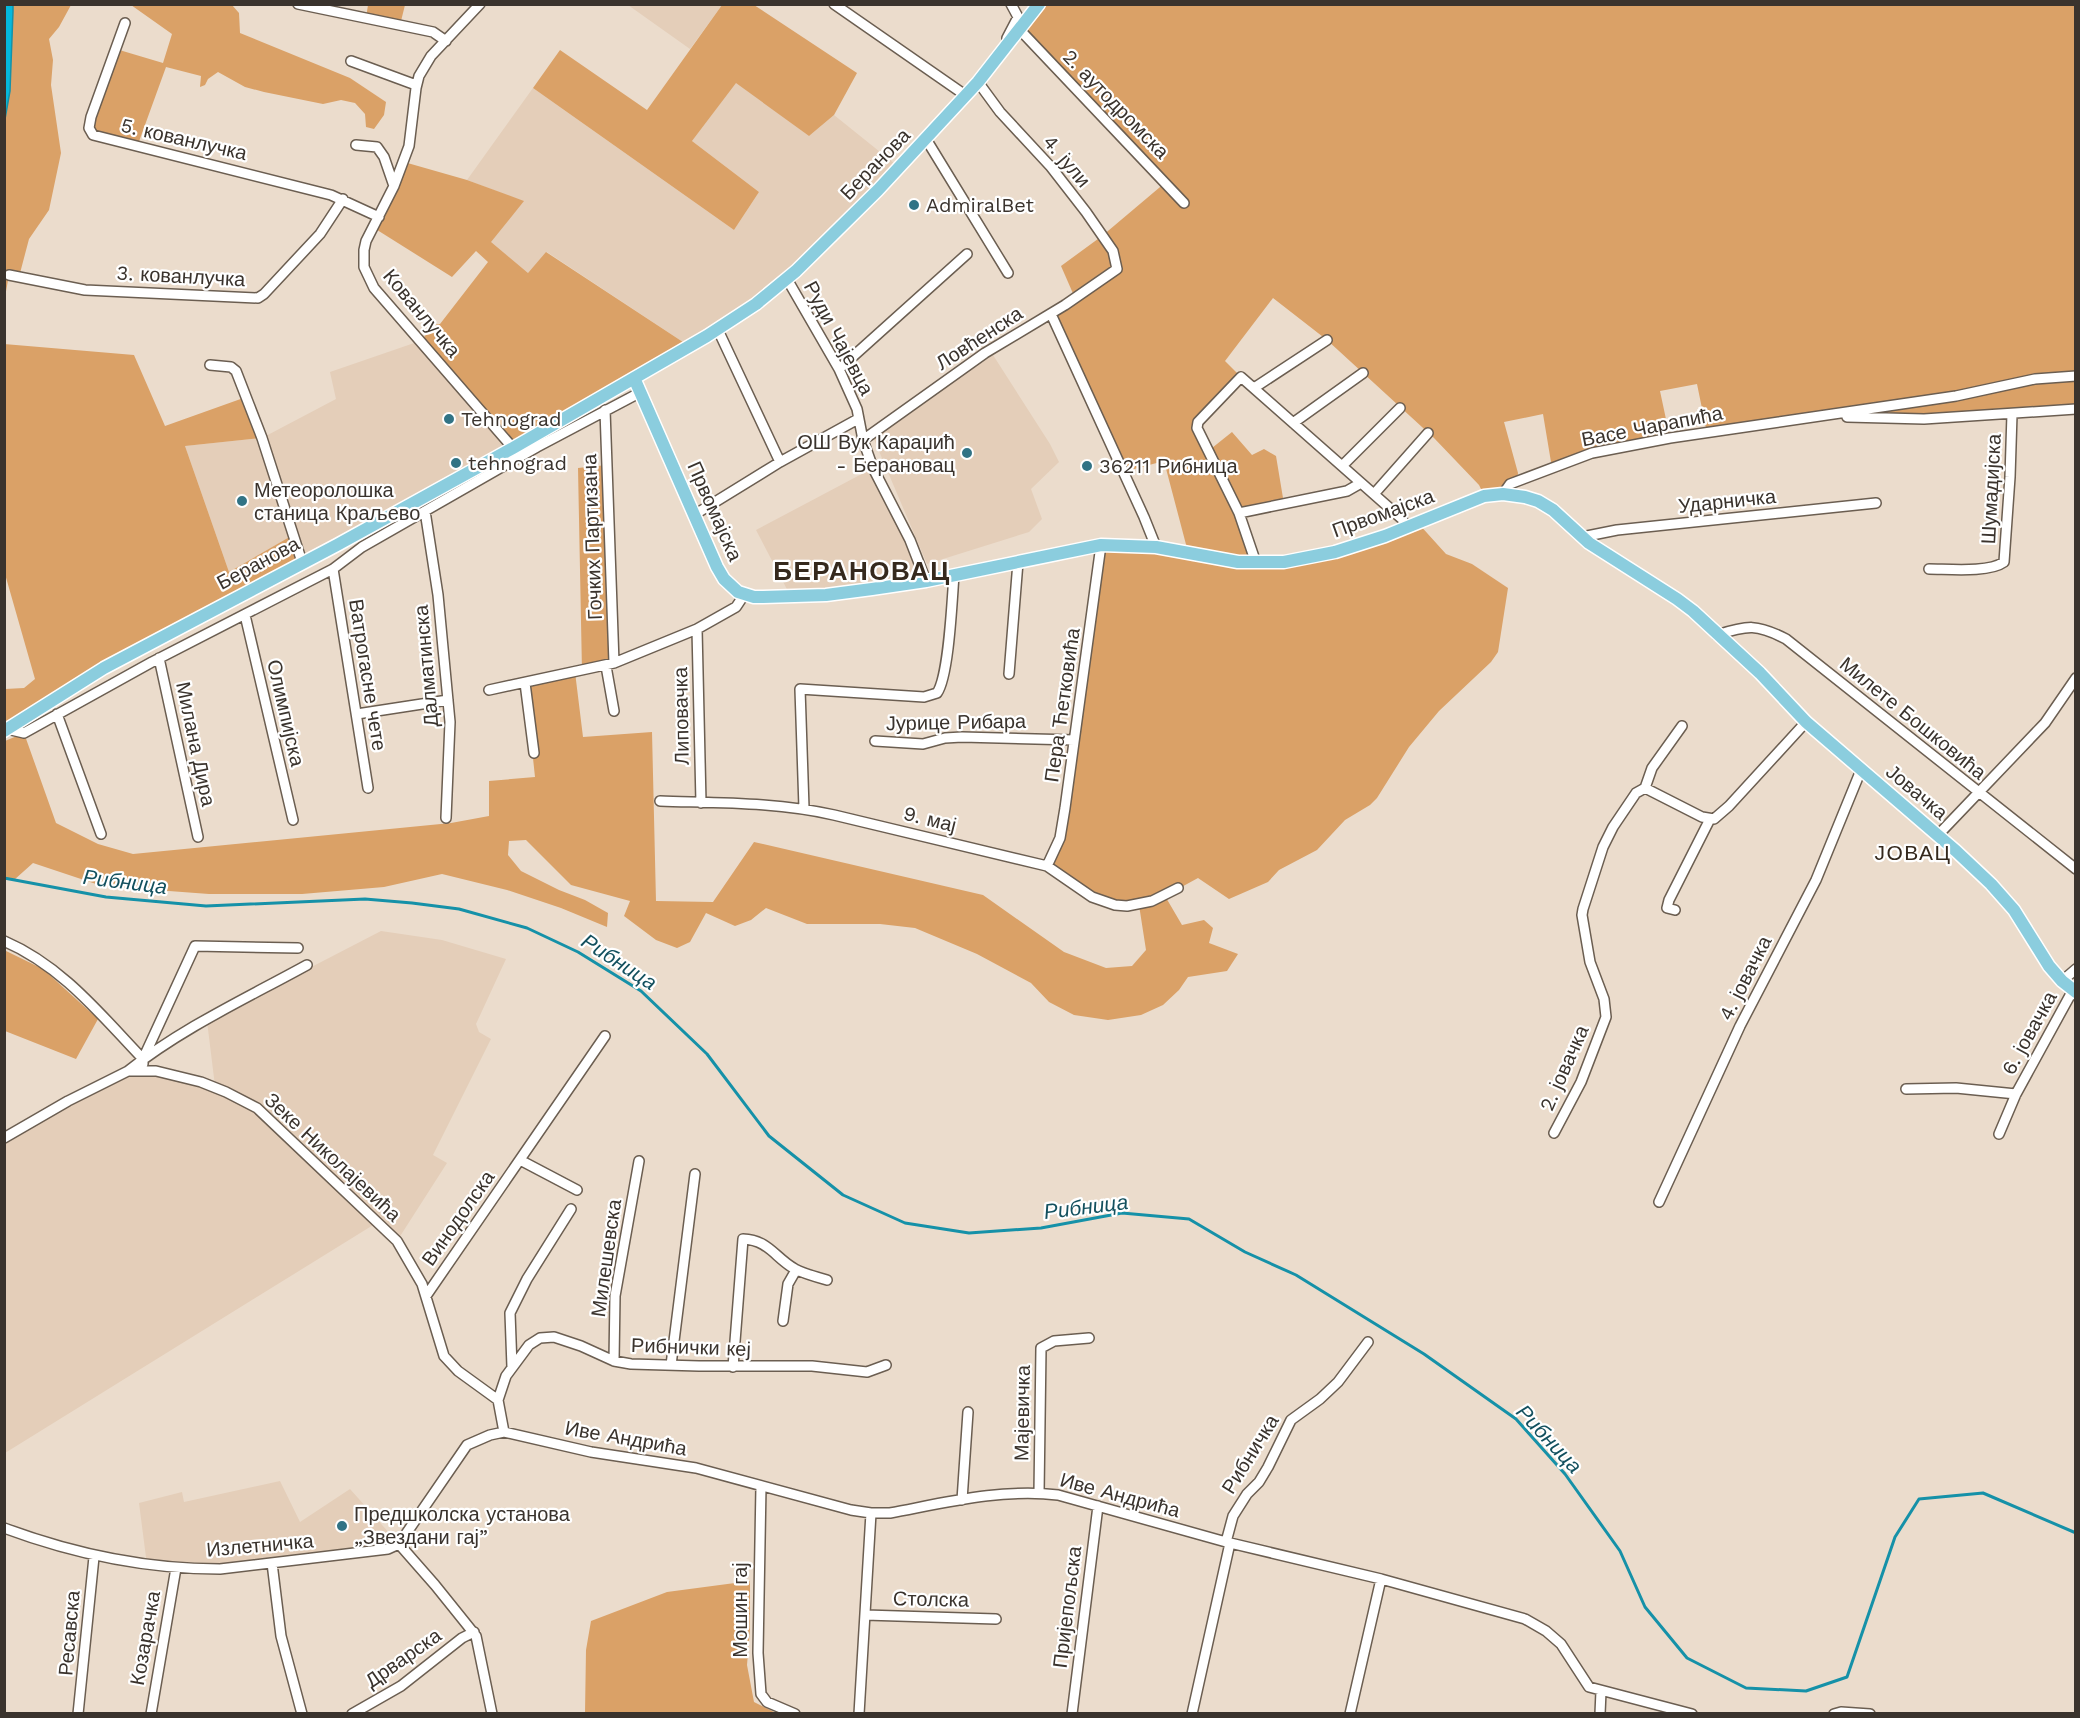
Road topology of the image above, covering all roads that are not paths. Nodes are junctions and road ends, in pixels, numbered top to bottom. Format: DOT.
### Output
graph roads {
  1 [pos="298,4"];
  2 [pos="480,4"];
  3 [pos="834,4"];
  4 [pos="1011,4"];
  5 [pos="1040,4"];
  6 [pos="125,23"];
  7 [pos="1020,30"];
  8 [pos="446,41"];
  9 [pos="351,61"];
  10 [pos="982,77"];
  11 [pos="416,85"];
  12 [pos="965,95"];
  13 [pos="926,139"];
  14 [pos="356,145"];
  15 [pos="394,186"];
  16 [pos="343,199"];
  17 [pos="1185,203"];
  18 [pos="379,218"];
  19 [pos="967,254"];
  20 [pos="1117,269"];
  21 [pos="1008,273"];
  22 [pos="9,275"];
  23 [pos="787,279"];
  24 [pos="1051,314"];
  25 [pos="718,330"];
  26 [pos="1328,340"];
  27 [pos="210,365"];
  28 [pos="839,369"];
  29 [pos="1363,373"];
  30 [pos="2076,376"];
  31 [pos="634,378"];
  32 [pos="1254,388"];
  33 [pos="641,392"];
  34 [pos="1400,408"];
  35 [pos="2076,409"];
  36 [pos="605,410"];
  37 [pos="2012,414"];
  38 [pos="1821,417"];
  39 [pos="858,419"];
  40 [pos="1293,423"];
  41 [pos="841,428"];
  42 [pos="1428,433"];
  43 [pos="862,437"];
  44 [pos="513,448"];
  45 [pos="780,462"];
  46 [pos="1342,466"];
  47 [pos="1361,483"];
  48 [pos="1374,494"];
  49 [pos="1503,495"];
  50 [pos="1876,503"];
  51 [pos="425,511"];
  52 [pos="1239,513"];
  53 [pos="694,515"];
  54 [pos="1407,528"];
  55 [pos="1582,537"];
  56 [pos="337,545"];
  57 [pos="1101,545"];
  58 [pos="1156,547"];
  59 [pos="345,559"];
  60 [pos="302,562"];
  61 [pos="1018,562"];
  62 [pos="1256,563"];
  63 [pos="333,569"];
  64 [pos="1929,569"];
  65 [pos="954,575"];
  66 [pos="926,581"];
  67 [pos="744,595"];
  68 [pos="245,615"];
  69 [pos="697,629"];
  70 [pos="1717,634"];
  71 [pos="159,658"];
  72 [pos="610,665"];
  73 [pos="1009,674"];
  74 [pos="2076,678"];
  75 [pos="525,683"];
  76 [pos="489,690"];
  77 [pos="448,700"];
  78 [pos="614,711"];
  79 [pos="57,714"];
  80 [pos="357,714"];
  81 [pos="1806,722"];
  82 [pos="1682,726"];
  83 [pos="6,730"];
  84 [pos="1074,740"];
  85 [pos="875,741"];
  86 [pos="534,753"];
  87 [pos="1861,770"];
  88 [pos="368,788"];
  89 [pos="1645,788"];
  90 [pos="1979,793"];
  91 [pos="660,801"];
  92 [pos="701,803"];
  93 [pos="804,808"];
  94 [pos="446,818"];
  95 [pos="1710,819"];
  96 [pos="293,820"];
  97 [pos="101,834"];
  98 [pos="1938,835"];
  99 [pos="198,837"];
  100 [pos="1047,866"];
  101 [pos="2076,869"];
  102 [pos="1178,888"];
  103 [pos="1675,910"];
  104 [pos="4,941"];
  105 [pos="298,948"];
  106 [pos="307,965"];
  107 [pos="2076,969"];
  108 [pos="2062,981"];
  109 [pos="2074,991"];
  110 [pos="605,1036"];
  111 [pos="143,1059"];
  112 [pos="144,1070"];
  113 [pos="128,1071"];
  114 [pos="1906,1089"];
  115 [pos="2016,1094"];
  116 [pos="1554,1133"];
  117 [pos="1999,1134"];
  118 [pos="4,1138"];
  119 [pos="520,1160"];
  120 [pos="639,1161"];
  121 [pos="695,1174"];
  122 [pos="577,1190"];
  123 [pos="1659,1202"];
  124 [pos="571,1209"];
  125 [pos="796,1270"];
  126 [pos="827,1280"];
  127 [pos="426,1296"];
  128 [pos="783,1321"];
  129 [pos="1089,1338"];
  130 [pos="1368,1342"];
  131 [pos="614,1361"];
  132 [pos="670,1365"];
  133 [pos="886,1365"];
  134 [pos="512,1367"];
  135 [pos="733,1367"];
  136 [pos="498,1400"];
  137 [pos="968,1412"];
  138 [pos="504,1432"];
  139 [pos="761,1486"];
  140 [pos="1039,1493"];
  141 [pos="962,1500"];
  142 [pos="1098,1506"];
  143 [pos="871,1513"];
  144 [pos="4,1528"];
  145 [pos="1228,1542"];
  146 [pos="399,1544"];
  147 [pos="94,1557"];
  148 [pos="272,1563"];
  149 [pos="176,1568"];
  150 [pos="1381,1579"];
  151 [pos="865,1615"];
  152 [pos="996,1619"];
  153 [pos="474,1632"];
  154 [pos="1601,1691"];
  155 [pos="78,1713"];
  156 [pos="151,1713"];
  157 [pos="302,1713"];
  158 [pos="352,1713"];
  159 [pos="492,1713"];
  160 [pos="795,1713"];
  161 [pos="859,1713"];
  162 [pos="1072,1713"];
  163 [pos="1192,1713"];
  164 [pos="1350,1713"];
  165 [pos="1600,1713"];
  166 [pos="1692,1713"];
  167 [pos="1834,1713"];
  168 [pos="1870,1713"];
  1 -- 8 [label="street"];
  2 -- 8 [label="street, Кованлучка"];
  3 -- 12 [label="street"];
  4 -- 10 [label="street"];
  5 -- 7 [label="main road, Беранова"];
  6 -- 16 [label="street, 5. кованлучка"];
  7 -- 10 [label="main road, Беранова"];
  7 -- 17 [label="street, 2. аутодромска"];
  8 -- 11 [label="street, Кованлучка"];
  9 -- 11 [label="street"];
  10 -- 12 [label="main road, Беранова"];
  10 -- 20 [label="street, 4. јули"];
  11 -- 15 [label="street, Кованлучка"];
  12 -- 13 [label="main road, Беранова"];
  13 -- 21 [label="street"];
  13 -- 23 [label="main road, Беранова"];
  14 -- 15 [label="street"];
  15 -- 18 [label="street, Кованлучка"];
  16 -- 18 [label="street, 5. кованлучка"];
  16 -- 22 [label="street, 3. кованлучка"];
  18 -- 44 [label="street, Кованлучка"];
  19 -- 28 [label="street"];
  20 -- 24 [label="street, Ловћенска"];
  23 -- 25 [label="main road, Беранова"];
  23 -- 28 [label="street, Руди Чајевца"];
  24 -- 43 [label="street, Ловћенска"];
  24 -- 58 [label="street"];
  25 -- 31 [label="main road, Беранова"];
  25 -- 45 [label="street"];
  26 -- 32 [label="street"];
  27 -- 60 [label="street"];
  28 -- 39 [label="street, Руди Чајевца"];
  29 -- 40 [label="street"];
  30 -- 38 [label="street"];
  31 -- 33 [label="main road, Првомајска"];
  31 -- 44 [label="main road, Беранова"];
  32 -- 40 [label="street"];
  32 -- 52 [label="street"];
  33 -- 36 [label="street, Беранова"];
  33 -- 53 [label="main road, Првомајска"];
  34 -- 46 [label="street"];
  35 -- 37 [label="street"];
  36 -- 51 [label="street, Беранова"];
  36 -- 72 [label="street, Гочких Партизана"];
  37 -- 38 [label="street"];
  37 -- 64 [label="street, Шумадијска"];
  38 -- 49 [label="street, Васе Чарапића"];
  39 -- 41 [label="street"];
  39 -- 43 [label="street, Руди Чајевца"];
  40 -- 46 [label="street"];
  41 -- 43 [label="street"];
  41 -- 45 [label="street"];
  42 -- 48 [label="street, Првомајска"];
  43 -- 66 [label="street, Руди Чајевца"];
  44 -- 56 [label="main road, Беранова"];
  45 -- 53 [label="street"];
  46 -- 47 [label="street"];
  47 -- 48 [label="street"];
  47 -- 52 [label="street"];
  48 -- 54 [label="street"];
  49 -- 54 [label="main road, Првомајска"];
  49 -- 55 [label="main road, Првомајска"];
  50 -- 55 [label="street, Ударничка"];
  51 -- 59 [label="street, Беранова"];
  51 -- 77 [label="street, Далматинска"];
  52 -- 62 [label="street"];
  53 -- 67 [label="main road, Првомајска"];
  54 -- 62 [label="main road, Првомајска"];
  55 -- 70 [label="main road, Првомајска"];
  56 -- 59 [label="street"];
  56 -- 60 [label="main road, Беранова"];
  57 -- 58 [label="main road, Првомајска"];
  57 -- 61 [label="main road, Првомајска"];
  57 -- 84 [label="street, Пера Ћетковића"];
  58 -- 62 [label="main road, Првомајска"];
  59 -- 63 [label="street, Беранова"];
  60 -- 83 [label="main road, Беранова"];
  61 -- 65 [label="main road, Првомајска"];
  61 -- 73 [label="street"];
  63 -- 68 [label="street, Беранова"];
  63 -- 80 [label="street, Ватрогасне чете"];
  65 -- 66 [label="main road, Првомајска"];
  65 -- 93 [label="street"];
  66 -- 67 [label="main road, Првомајска"];
  67 -- 69 [label="street"];
  68 -- 71 [label="street, Беранова"];
  68 -- 96 [label="street, Олимпијска"];
  69 -- 72 [label="street"];
  69 -- 92 [label="street, Липовачка"];
  70 -- 81 [label="main road, Јовачка"];
  70 -- 90 [label="street, Милете Бошковића"];
  71 -- 79 [label="street, Беранова"];
  71 -- 99 [label="street, Милана Дира"];
  72 -- 75 [label="street"];
  72 -- 78 [label="street, Гочких Партизана"];
  74 -- 90 [label="street"];
  75 -- 76 [label="street"];
  75 -- 86 [label="street"];
  77 -- 80 [label="street"];
  77 -- 94 [label="street, Далматинска"];
  79 -- 83 [label="street, Беранова"];
  79 -- 97 [label="street"];
  80 -- 88 [label="street, Ватрогасне чете"];
  81 -- 87 [label="main road, Јовачка"];
  81 -- 95 [label="street"];
  82 -- 89 [label="street, 2. јовачка"];
  84 -- 85 [label="street, Јурице Рибара"];
  84 -- 100 [label="street, Пера Ћетковића"];
  87 -- 98 [label="main road, Јовачка"];
  87 -- 123 [label="street, 4. јовачка"];
  89 -- 95 [label="street"];
  89 -- 116 [label="street, 2. јовачка"];
  90 -- 98 [label="street"];
  90 -- 101 [label="street, Милете Бошковића"];
  91 -- 92 [label="street, 9. мај"];
  92 -- 93 [label="street, 9. мај"];
  93 -- 100 [label="street, 9. мај"];
  95 -- 103 [label="street"];
  98 -- 108 [label="main road, Јовачка"];
  100 -- 102 [label="street, 9. мај"];
  104 -- 111 [label="street"];
  105 -- 111 [label="street"];
  106 -- 111 [label="street"];
  107 -- 108 [label="street"];
  108 -- 109 [label="main road, Јовачка"];
  109 -- 115 [label="street, 6. јовачка"];
  110 -- 119 [label="street, Винодолска"];
  111 -- 112 [label="street"];
  111 -- 113 [label="street"];
  112 -- 113 [label="street, Зеке Николајевића"];
  112 -- 127 [label="street, Зеке Николајевића"];
  113 -- 118 [label="street"];
  114 -- 115 [label="street, 6. јовачка"];
  115 -- 117 [label="street, 6. јовачка"];
  119 -- 122 [label="street, Винодолска"];
  119 -- 127 [label="street, Винодолска"];
  120 -- 131 [label="street, Милешевска"];
  121 -- 132 [label="street"];
  124 -- 134 [label="street"];
  125 -- 126 [label="street"];
  125 -- 128 [label="street"];
  125 -- 135 [label="street"];
  127 -- 136 [label="street, Зеке Николајевића"];
  129 -- 140 [label="street, Мајевичка"];
  130 -- 145 [label="street, Рибничка"];
  131 -- 132 [label="street, Рибнички кеј"];
  131 -- 134 [label="street, Рибнички кеј"];
  132 -- 135 [label="street, Рибнички кеј"];
  133 -- 135 [label="street, Рибнички кеј"];
  134 -- 136 [label="street, Рибнички кеј"];
  136 -- 138 [label="street"];
  137 -- 141 [label="street"];
  138 -- 139 [label="street, Иве Андрића"];
  138 -- 146 [label="street"];
  139 -- 143 [label="street, Иве Андрића"];
  139 -- 160 [label="street, Мошин гај"];
  140 -- 141 [label="street, Иве Андрића"];
  140 -- 142 [label="street, Иве Андрића"];
  141 -- 143 [label="street, Иве Андрића"];
  142 -- 145 [label="street, Иве Андрића"];
  142 -- 162 [label="street, Пријепољска"];
  143 -- 151 [label="street, Столска"];
  144 -- 147 [label="street, Излетничка"];
  145 -- 150 [label="street, Иве Андрића"];
  145 -- 163 [label="street, Рибничка"];
  146 -- 148 [label="street, Излетничка"];
  146 -- 153 [label="street"];
  147 -- 149 [label="street, Излетничка"];
  147 -- 155 [label="street, Ресавска"];
  148 -- 149 [label="street, Излетничка"];
  148 -- 157 [label="street"];
  149 -- 156 [label="street, Козарачка"];
  150 -- 154 [label="street, Иве Андрића"];
  150 -- 164 [label="street"];
  151 -- 152 [label="street, Столска"];
  151 -- 161 [label="street, Столска"];
  153 -- 158 [label="street, Дрварска"];
  153 -- 159 [label="street"];
  154 -- 165 [label="street"];
  154 -- 166 [label="street, Иве Андрића"];
  167 -- 168 [label="street"];
}
